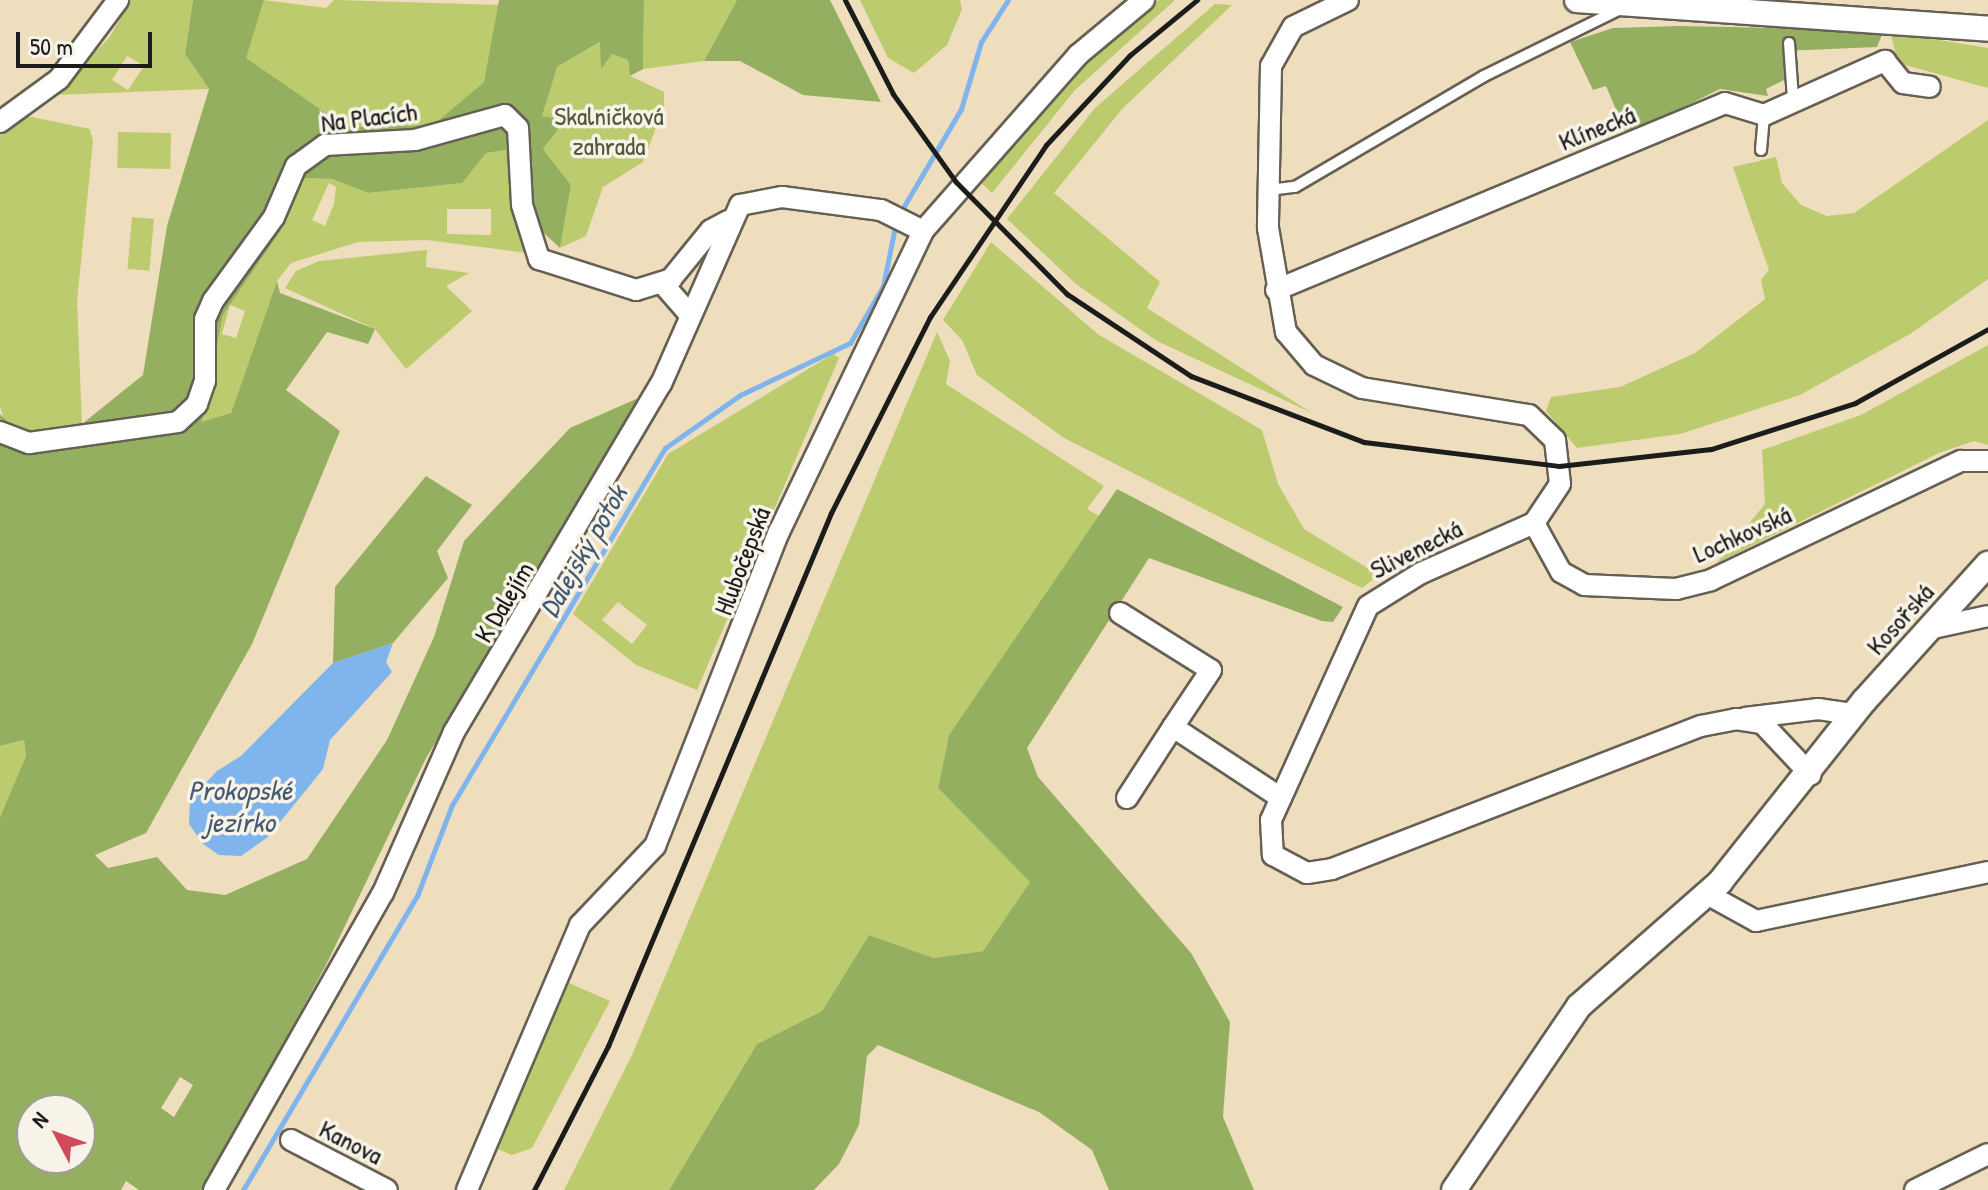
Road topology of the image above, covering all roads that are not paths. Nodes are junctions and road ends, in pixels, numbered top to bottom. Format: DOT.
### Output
graph roads {
  1 [pos="118,0"];
  2 [pos="1144,0"];
  3 [pos="1348,0"];
  4 [pos="1577,0"];
  5 [pos="1626,7"];
  6 [pos="1988,29"];
  7 [pos="1789,43"];
  8 [pos="1930,87"];
  9 [pos="1793,99"];
  10 [pos="1764,115"];
  11 [pos="0,122"];
  12 [pos="1761,150"];
  13 [pos="1269,190"];
  14 [pos="728,221"];
  15 [pos="914,227"];
  16 [pos="663,284"];
  17 [pos="1276,290"];
  18 [pos="690,315"];
  19 [pos="0,432"];
  20 [pos="1988,461"];
  21 [pos="1534,523"];
  22 [pos="1988,565"];
  23 [pos="1120,613"];
  24 [pos="1988,616"];
  25 [pos="1928,629"];
  26 [pos="1855,714"];
  27 [pos="1736,719"];
  28 [pos="1173,727"];
  29 [pos="1811,775"];
  30 [pos="1127,798"];
  31 [pos="1281,798"];
  32 [pos="1988,872"];
  33 [pos="1714,888"];
  34 [pos="291,1140"];
  35 [pos="1988,1154"];
  36 [pos="214,1190"];
  37 [pos="387,1190"];
  38 [pos="467,1190"];
  39 [pos="1454,1190"];
  40 [pos="1915,1190"];
  1 -- 11 [label="street"];
  2 -- 15 [label="street, Hlubočepská"];
  3 -- 13 [label="street"];
  4 -- 5 [label="street"];
  5 -- 6 [label="street"];
  5 -- 13 [label="lane"];
  7 -- 9 [label="lane"];
  8 -- 9 [label="street"];
  9 -- 10 [label="street"];
  10 -- 12 [label="lane"];
  10 -- 17 [label="street, Klínecká"];
  13 -- 17 [label="street"];
  14 -- 15 [label="street"];
  14 -- 16 [label="street"];
  14 -- 18 [label="street, K Dalejím"];
  15 -- 38 [label="street, Hlubočepská"];
  16 -- 18 [label="street"];
  16 -- 19 [label="street, Na Placích"];
  17 -- 21 [label="street"];
  18 -- 36 [label="street, K Dalejím"];
  20 -- 21 [label="street, Lochkovská"];
  21 -- 31 [label="street, Slivenecká"];
  22 -- 25 [label="street, Kosořská"];
  23 -- 28 [label="street"];
  24 -- 25 [label="street"];
  25 -- 26 [label="street, Kosořská"];
  26 -- 27 [label="street"];
  26 -- 29 [label="street, Kosořská"];
  27 -- 29 [label="street"];
  27 -- 31 [label="street, Slivenecká"];
  28 -- 30 [label="street"];
  28 -- 31 [label="street"];
  29 -- 33 [label="street"];
  32 -- 33 [label="street"];
  33 -- 39 [label="street"];
  34 -- 37 [label="street, Kanova"];
  35 -- 40 [label="street"];
}
